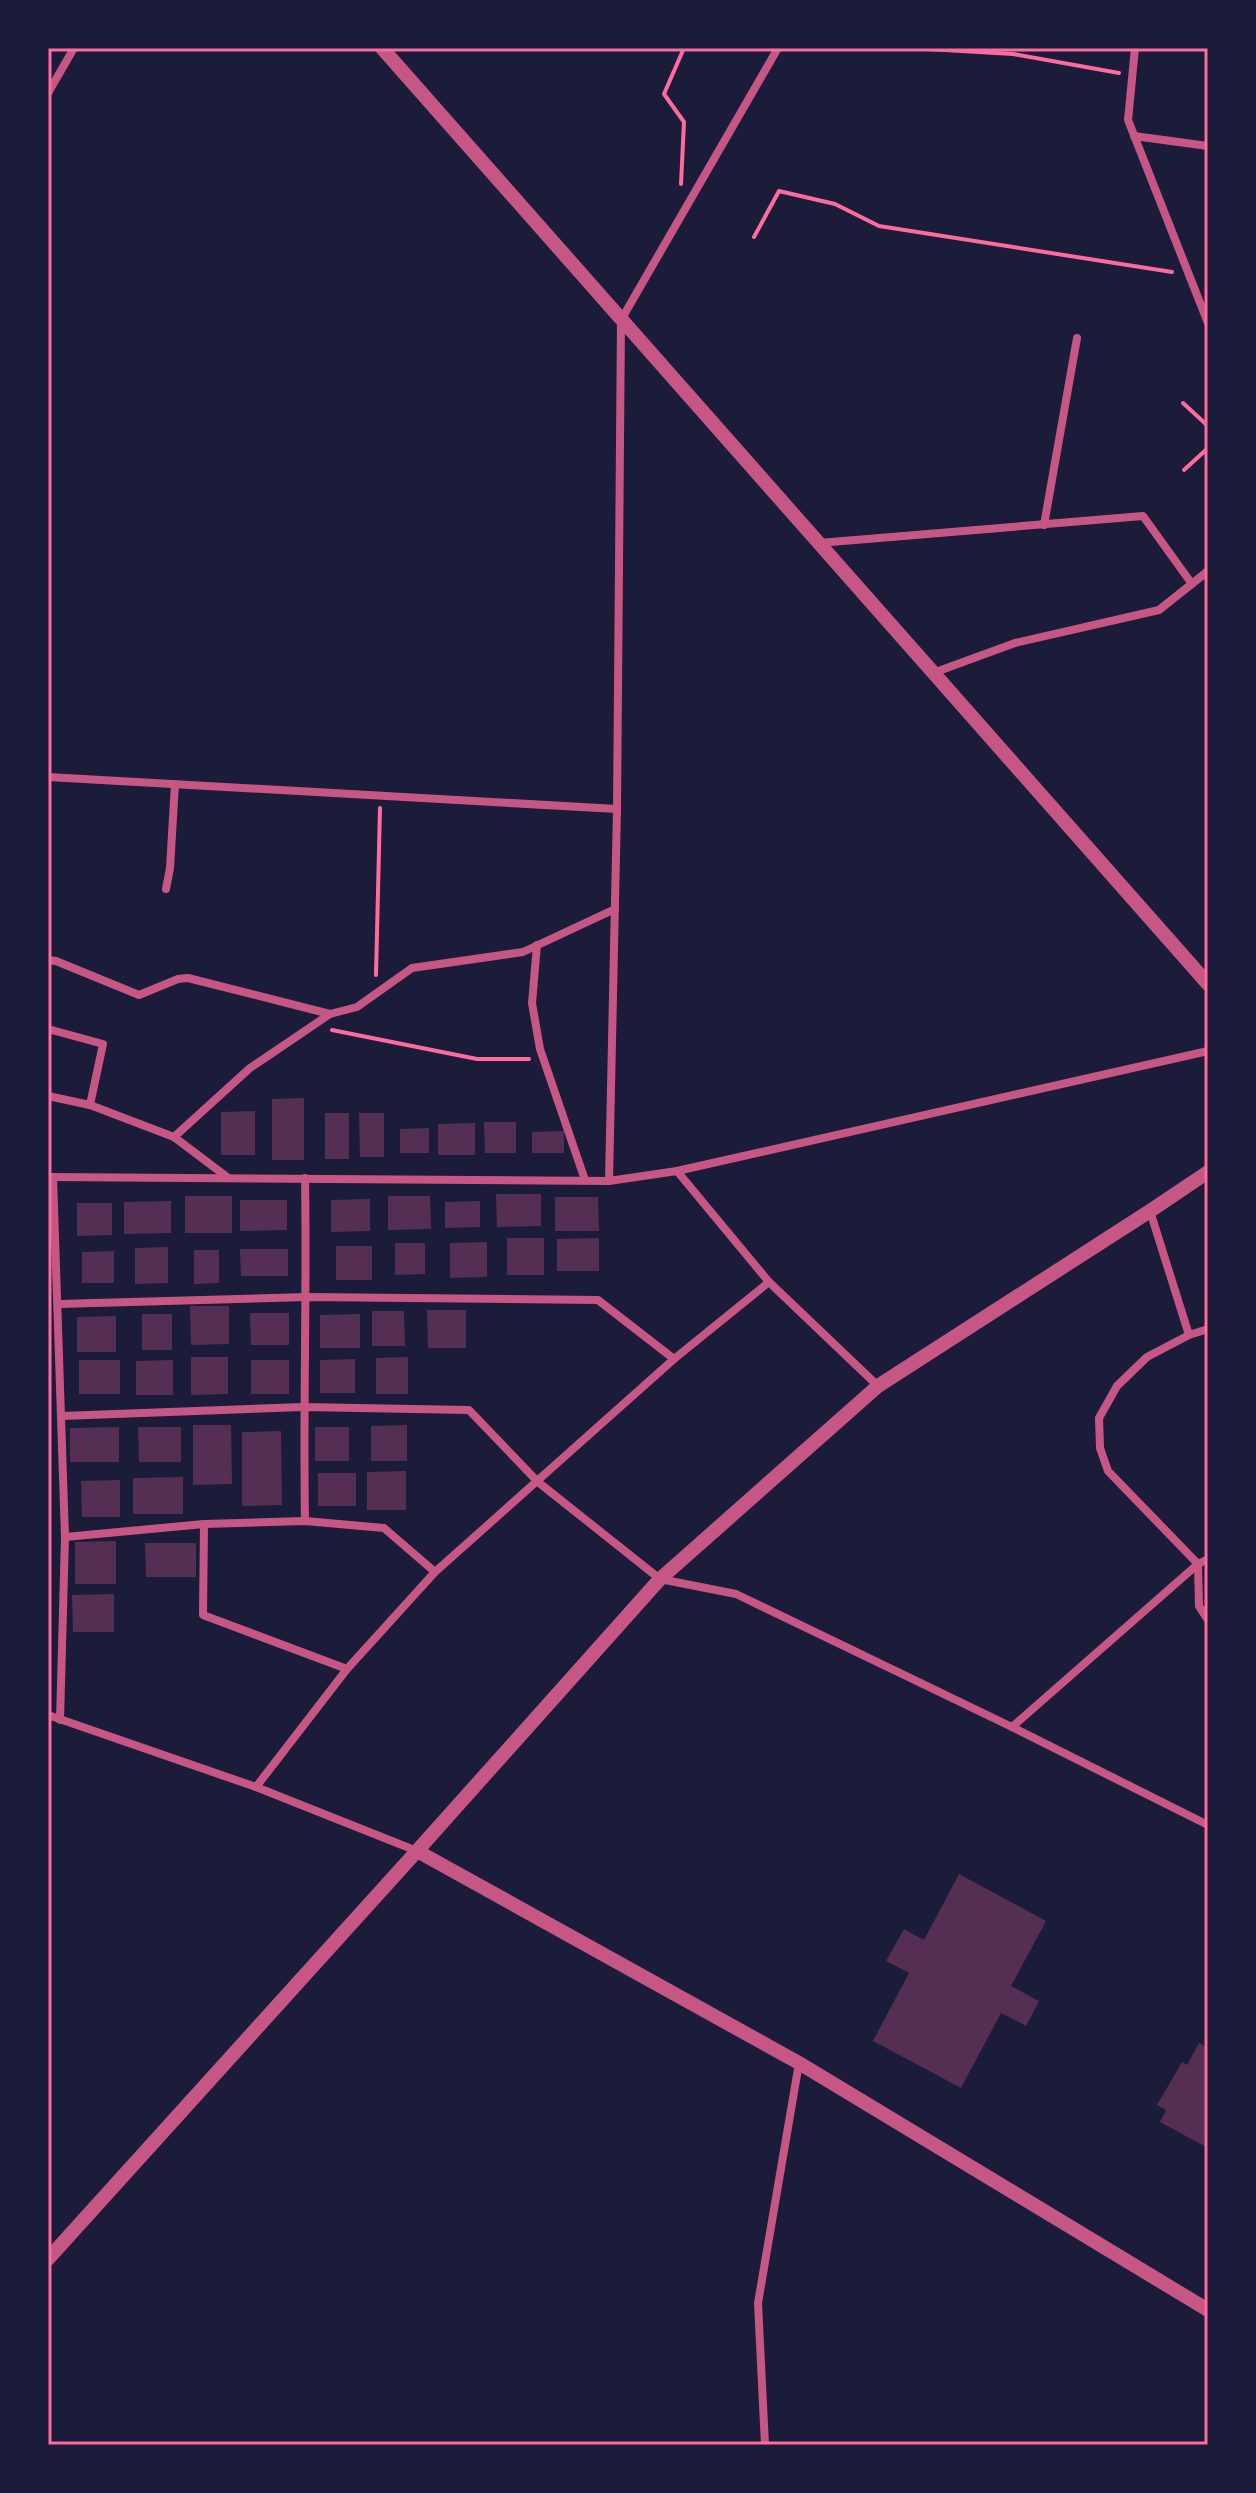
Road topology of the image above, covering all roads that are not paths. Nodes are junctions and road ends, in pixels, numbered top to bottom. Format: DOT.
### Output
graph roads {
  1 [pos="74,48"];
  2 [pos="382,48"];
  3 [pos="778,48"];
  4 [pos="1135,48"];
  5 [pos="48,93"];
  6 [pos="1134,136"];
  7 [pos="1208,146"];
  8 [pos="621,320"];
  9 [pos="1208,323"];
  10 [pos="1077,338"];
  11 [pos="1044,525"];
  12 [pos="818,543"];
  13 [pos="1208,571"];
  14 [pos="1192,584"];
  15 [pos="933,673"];
  16 [pos="48,777"];
  17 [pos="175,784"];
  18 [pos="617,809"];
  19 [pos="166,889"];
  20 [pos="615,909"];
  21 [pos="537,945"];
  22 [pos="48,960"];
  23 [pos="1208,984"];
  24 [pos="330,1014"];
  25 [pos="48,1029"];
  26 [pos="1208,1051"];
  27 [pos="48,1096"];
  28 [pos="90,1105"];
  29 [pos="174,1137"];
  30 [pos="677,1171"];
  31 [pos="1208,1172"];
  32 [pos="51,1177"];
  33 [pos="227,1177"];
  34 [pos="305,1178"];
  35 [pos="585,1180"];
  36 [pos="609,1181"];
  37 [pos="1150,1211"];
  38 [pos="769,1282"];
  39 [pos="307,1297"];
  40 [pos="59,1304"];
  41 [pos="1208,1329"];
  42 [pos="1189,1335"];
  43 [pos="674,1359"];
  44 [pos="878,1386"];
  45 [pos="303,1407"];
  46 [pos="62,1416"];
  47 [pos="538,1482"];
  48 [pos="305,1521"];
  49 [pos="204,1524"];
  50 [pos="65,1537"];
  51 [pos="1208,1559"];
  52 [pos="1198,1564"];
  53 [pos="435,1572"];
  54 [pos="660,1579"];
  55 [pos="1208,1620"];
  56 [pos="347,1669"];
  57 [pos="48,1715"];
  58 [pos="60,1720"];
  59 [pos="1012,1727"];
  60 [pos="256,1787"];
  61 [pos="1208,1825"];
  62 [pos="417,1851"];
  63 [pos="799,2063"];
  64 [pos="48,2259"];
  65 [pos="1208,2310"];
  66 [pos="765,2445"];
  1 -- 5 [label="street"];
  2 -- 8 [label="street"];
  3 -- 8 [label="street"];
  4 -- 6 [label="street"];
  6 -- 7 [label="street"];
  6 -- 9 [label="street"];
  8 -- 12 [label="street"];
  8 -- 18 [label="street"];
  10 -- 11 [label="street"];
  11 -- 12 [label="street"];
  11 -- 14 [label="street"];
  12 -- 15 [label="street"];
  13 -- 14 [label="street"];
  14 -- 15 [label="street"];
  15 -- 23 [label="street"];
  16 -- 17 [label="street"];
  17 -- 18 [label="street"];
  17 -- 19 [label="street"];
  18 -- 20 [label="street"];
  20 -- 21 [label="street"];
  20 -- 36 [label="street"];
  21 -- 24 [label="street"];
  21 -- 35 [label="street"];
  22 -- 24 [label="street"];
  24 -- 29 [label="street"];
  25 -- 28 [label="street"];
  26 -- 30 [label="street"];
  27 -- 28 [label="street"];
  28 -- 29 [label="street"];
  29 -- 33 [label="street"];
  30 -- 36 [label="street"];
  30 -- 38 [label="street"];
  31 -- 37 [label="street"];
  32 -- 33 [label="street"];
  32 -- 40 [label="street"];
  33 -- 34 [label="street"];
  34 -- 35 [label="street"];
  34 -- 39 [label="street"];
  35 -- 36 [label="street"];
  37 -- 42 [label="street"];
  37 -- 44 [label="street"];
  38 -- 43 [label="street"];
  38 -- 44 [label="street"];
  39 -- 40 [label="street"];
  39 -- 43 [label="street"];
  39 -- 45 [label="street"];
  40 -- 46 [label="street"];
  41 -- 42 [label="street"];
  42 -- 52 [label="street"];
  43 -- 47 [label="street"];
  44 -- 54 [label="street"];
  45 -- 46 [label="street"];
  45 -- 47 [label="street"];
  45 -- 48 [label="street"];
  46 -- 50 [label="street"];
  47 -- 53 [label="street"];
  47 -- 54 [label="street"];
  48 -- 49 [label="street"];
  48 -- 53 [label="street"];
  49 -- 50 [label="street"];
  49 -- 56 [label="street"];
  50 -- 58 [label="street"];
  51 -- 52 [label="street"];
  52 -- 55 [label="street"];
  52 -- 59 [label="street"];
  53 -- 56 [label="street"];
  54 -- 59 [label="street"];
  54 -- 62 [label="street"];
  56 -- 60 [label="street"];
  57 -- 58 [label="street"];
  58 -- 60 [label="street"];
  59 -- 61 [label="street"];
  60 -- 62 [label="street"];
  62 -- 63 [label="street"];
  62 -- 64 [label="street"];
  63 -- 65 [label="street"];
  63 -- 66 [label="street"];
}
